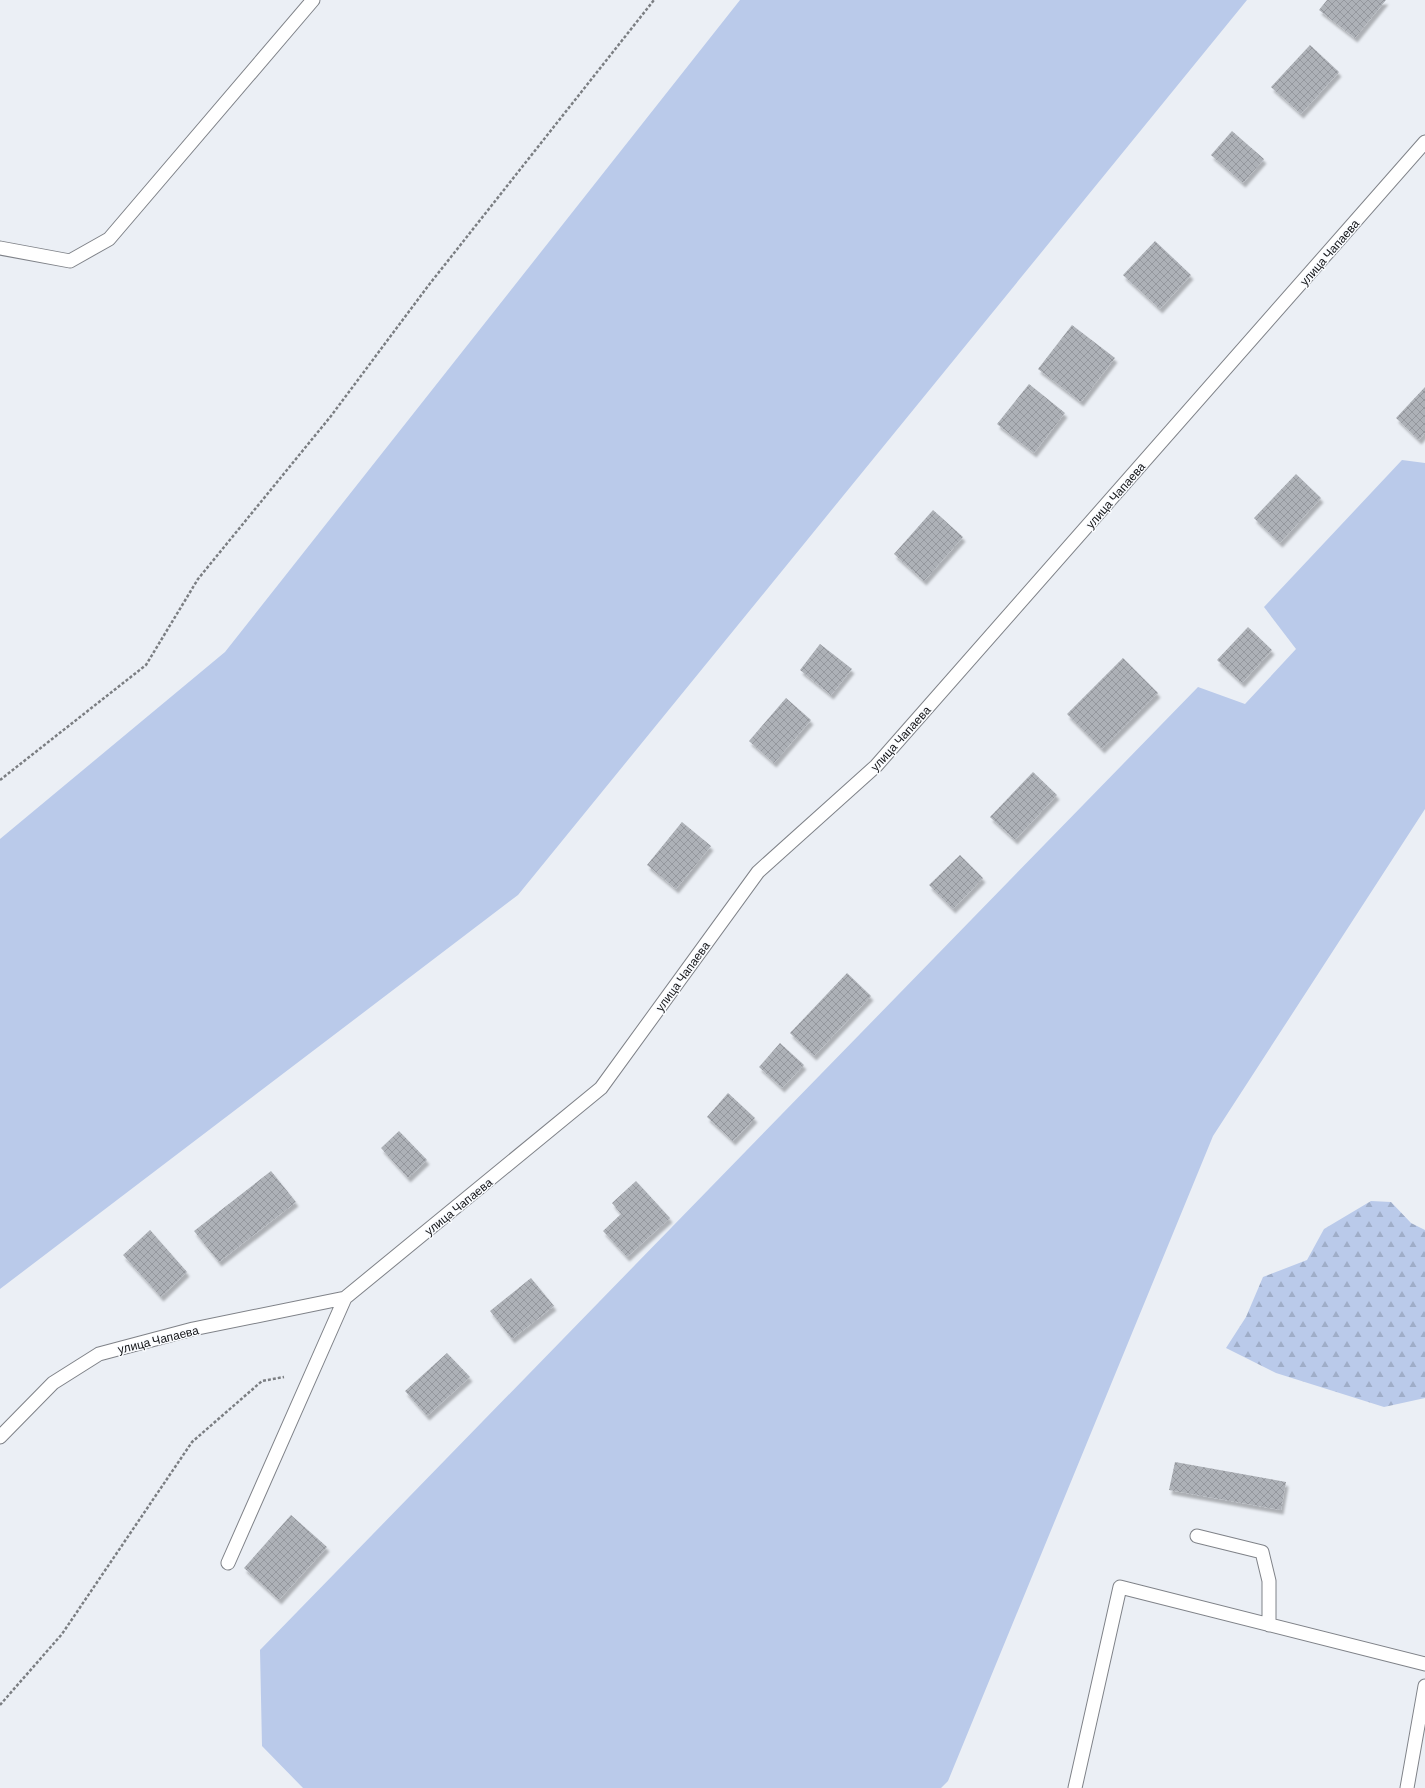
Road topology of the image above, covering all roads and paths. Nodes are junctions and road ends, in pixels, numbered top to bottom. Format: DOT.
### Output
graph roads {
  1 [pos="313,0"];
  2 [pos="654,0"];
  3 [pos="1425,142"];
  4 [pos="0,248"];
  5 [pos="0,780"];
  6 [pos="345,1298"];
  7 [pos="313,1372"];
  8 [pos="0,1437"];
  9 [pos="1197,1536"];
  10 [pos="228,1563"];
  11 [pos="1269,1625"];
  12 [pos="1425,1664"];
  13 [pos="1425,1686"];
  14 [pos="0,1705"];
  15 [pos="1075,1788"];
  16 [pos="1407,1788"];
  1 -- 4 [label="lane"];
  2 -- 5 [label="path"];
  3 -- 6 [label="lane, улица Чапаева"];
  6 -- 7 [label="lane, улица Чапаева"];
  6 -- 8 [label="lane, улица Чапаева"];
  7 -- 10 [label="lane, улица Чапаева"];
  7 -- 14 [label="path"];
  9 -- 11 [label="lane"];
  11 -- 12 [label="lane"];
  11 -- 15 [label="lane"];
  13 -- 16 [label="lane"];
}
